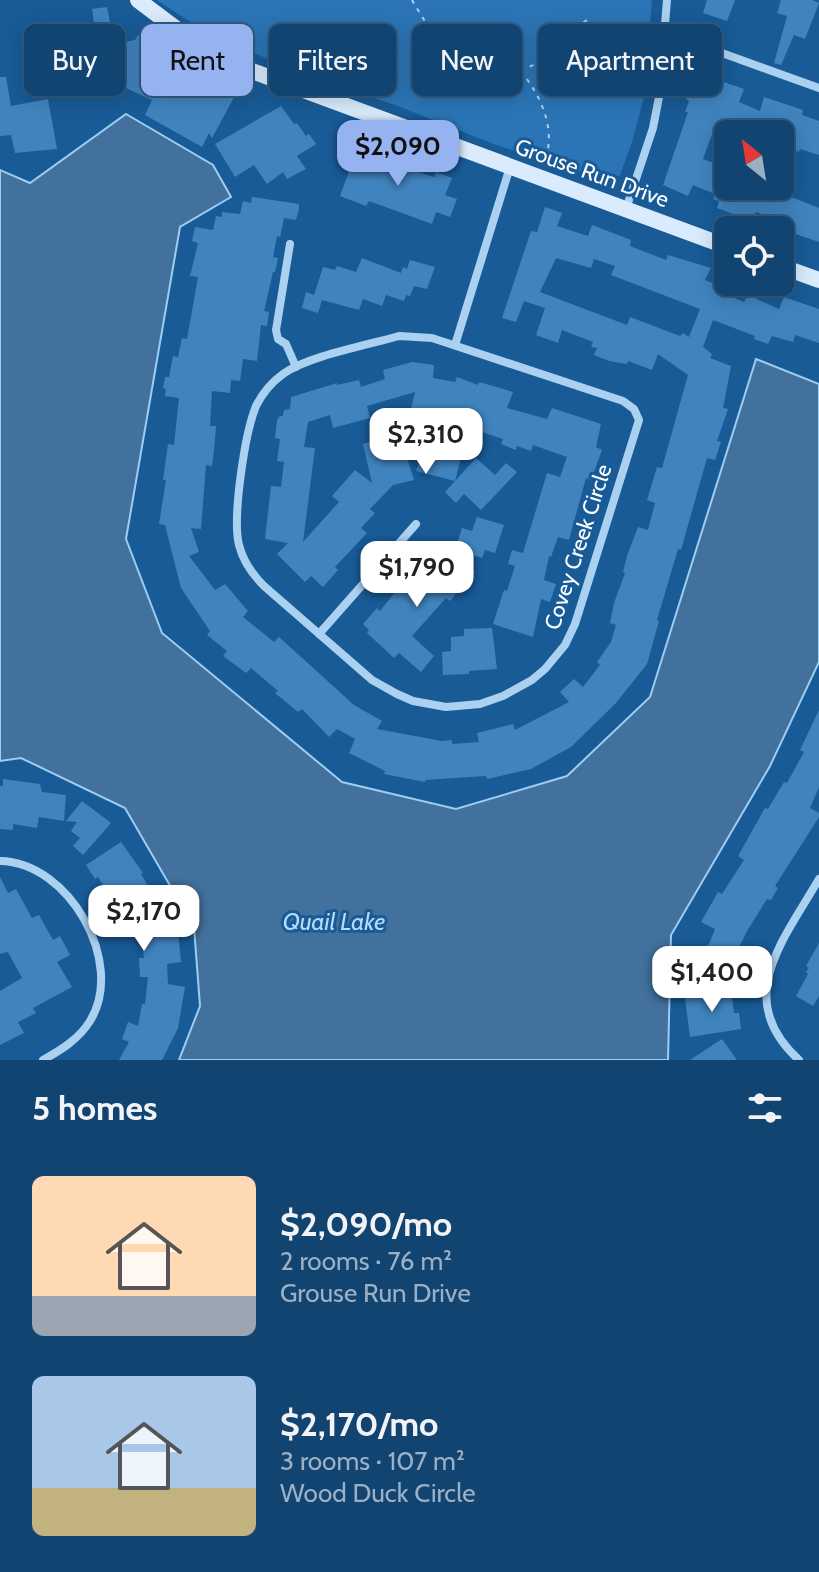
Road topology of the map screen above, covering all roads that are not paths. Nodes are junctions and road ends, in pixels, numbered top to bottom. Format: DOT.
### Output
graph roads {
  1 [pos="138,0"];
  2 [pos="667,0"];
  3 [pos="665,24"];
  4 [pos="722,53"];
  5 [pos="819,88"];
  6 [pos="659,96"];
  7 [pos="510,167"];
  8 [pos="626,209"];
  9 [pos="714,242"];
  10 [pos="290,244"];
  11 [pos="794,271"];
  12 [pos="819,280"];
  13 [pos="455,345"];
  14 [pos="296,367"];
  15 [pos="416,524"];
  16 [pos="319,634"];
  17 [pos="0,861"];
  18 [pos="819,879"];
  19 [pos="43,1060"];
  20 [pos="799,1060"];
  1 -- 7 [label="street, Grouse Run Drive"];
  2 -- 3 [label="street"];
  4 -- 5 [label="street"];
  6 -- 8 [label="street"];
  7 -- 8 [label="street, Grouse Run Drive"];
  7 -- 13 [label="street"];
  8 -- 9 [label="street, Grouse Run Drive"];
  10 -- 14 [label="street"];
  11 -- 12 [label="street"];
  13 -- 14 [label="street, Covey Creek Circle"];
  13 -- 16 [label="street, Covey Creek Circle"];
  14 -- 16 [label="street, Covey Creek Circle"];
  15 -- 16 [label="street"];
  17 -- 19 [label="street"];
  18 -- 20 [label="street"];
}
